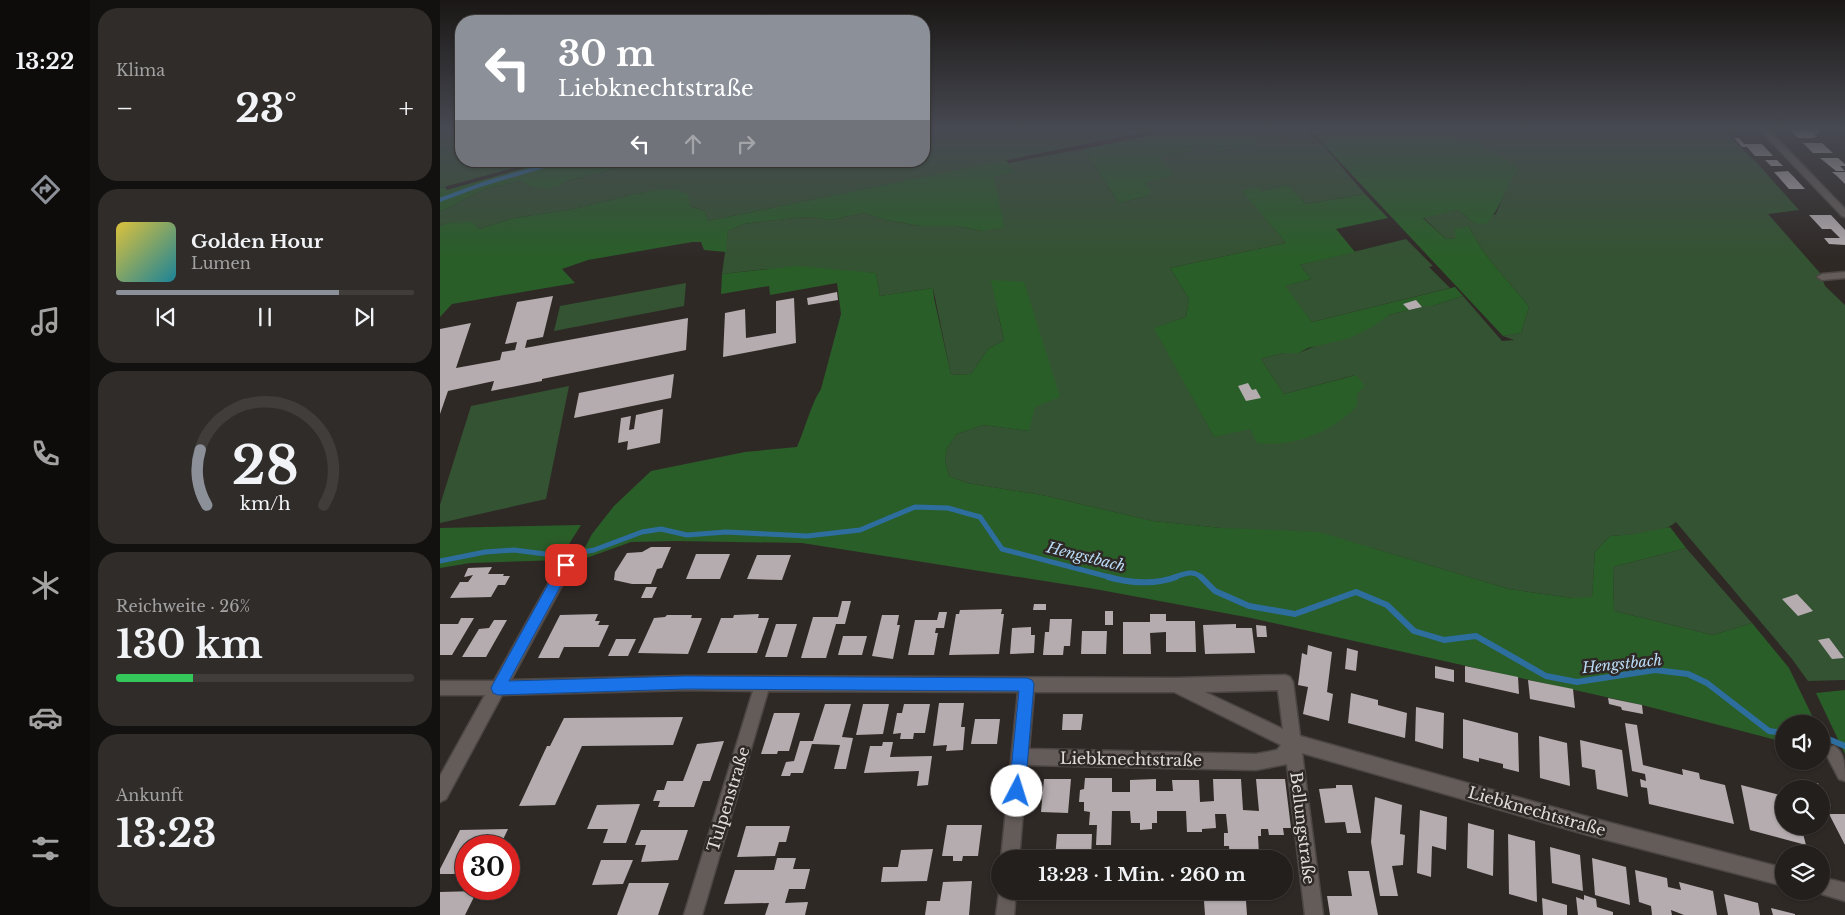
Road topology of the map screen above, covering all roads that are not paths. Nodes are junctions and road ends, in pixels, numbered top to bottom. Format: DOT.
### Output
graph roads {
  1 [pos="1805,172"];
  2 [pos="1845,213"];
  3 [pos="1845,275"];
  4 [pos="1822,277"];
  5 [pos="566,565"];
  6 [pos="763,683"];
  7 [pos="1027,684"];
  8 [pos="1175,685"];
  9 [pos="440,688"];
  10 [pos="498,688"];
  11 [pos="1292,742"];
  12 [pos="1834,754"];
  13 [pos="1020,757"];
  14 [pos="1845,773"];
  15 [pos="440,793"];
  16 [pos="1011,850"];
  17 [pos="1775,875"];
  18 [pos="1830,888"];
  19 [pos="1845,892"];
  20 [pos="1006,900"];
  21 [pos="692,915"];
  22 [pos="1005,915"];
  23 [pos="1314,915"];
  1 -- 2 [label="street"];
  3 -- 4 [label="street"];
  5 -- 10 [label="street"];
  6 -- 7 [label="street, Liebknechtstraße"];
  6 -- 10 [label="street, Liebknechtstraße"];
  6 -- 21 [label="street, Tulpenstraße"];
  7 -- 8 [label="street, Liebknechtstraße"];
  7 -- 13 [label="street"];
  8 -- 11 [label="street, Liebknechtstraße"];
  8 -- 11 [label="street, Liebknechtstraße"];
  9 -- 10 [label="street, Liebknechtstraße"];
  10 -- 15 [label="street"];
  11 -- 13 [label="street, Liebknechtstraße"];
  11 -- 17 [label="street, Liebknechtstraße"];
  11 -- 23 [label="street, Bellungstraße"];
  12 -- 14 [label="street"];
  13 -- 16 [label="street"];
  18 -- 19 [label="street"];
  20 -- 22 [label="street"];
}
